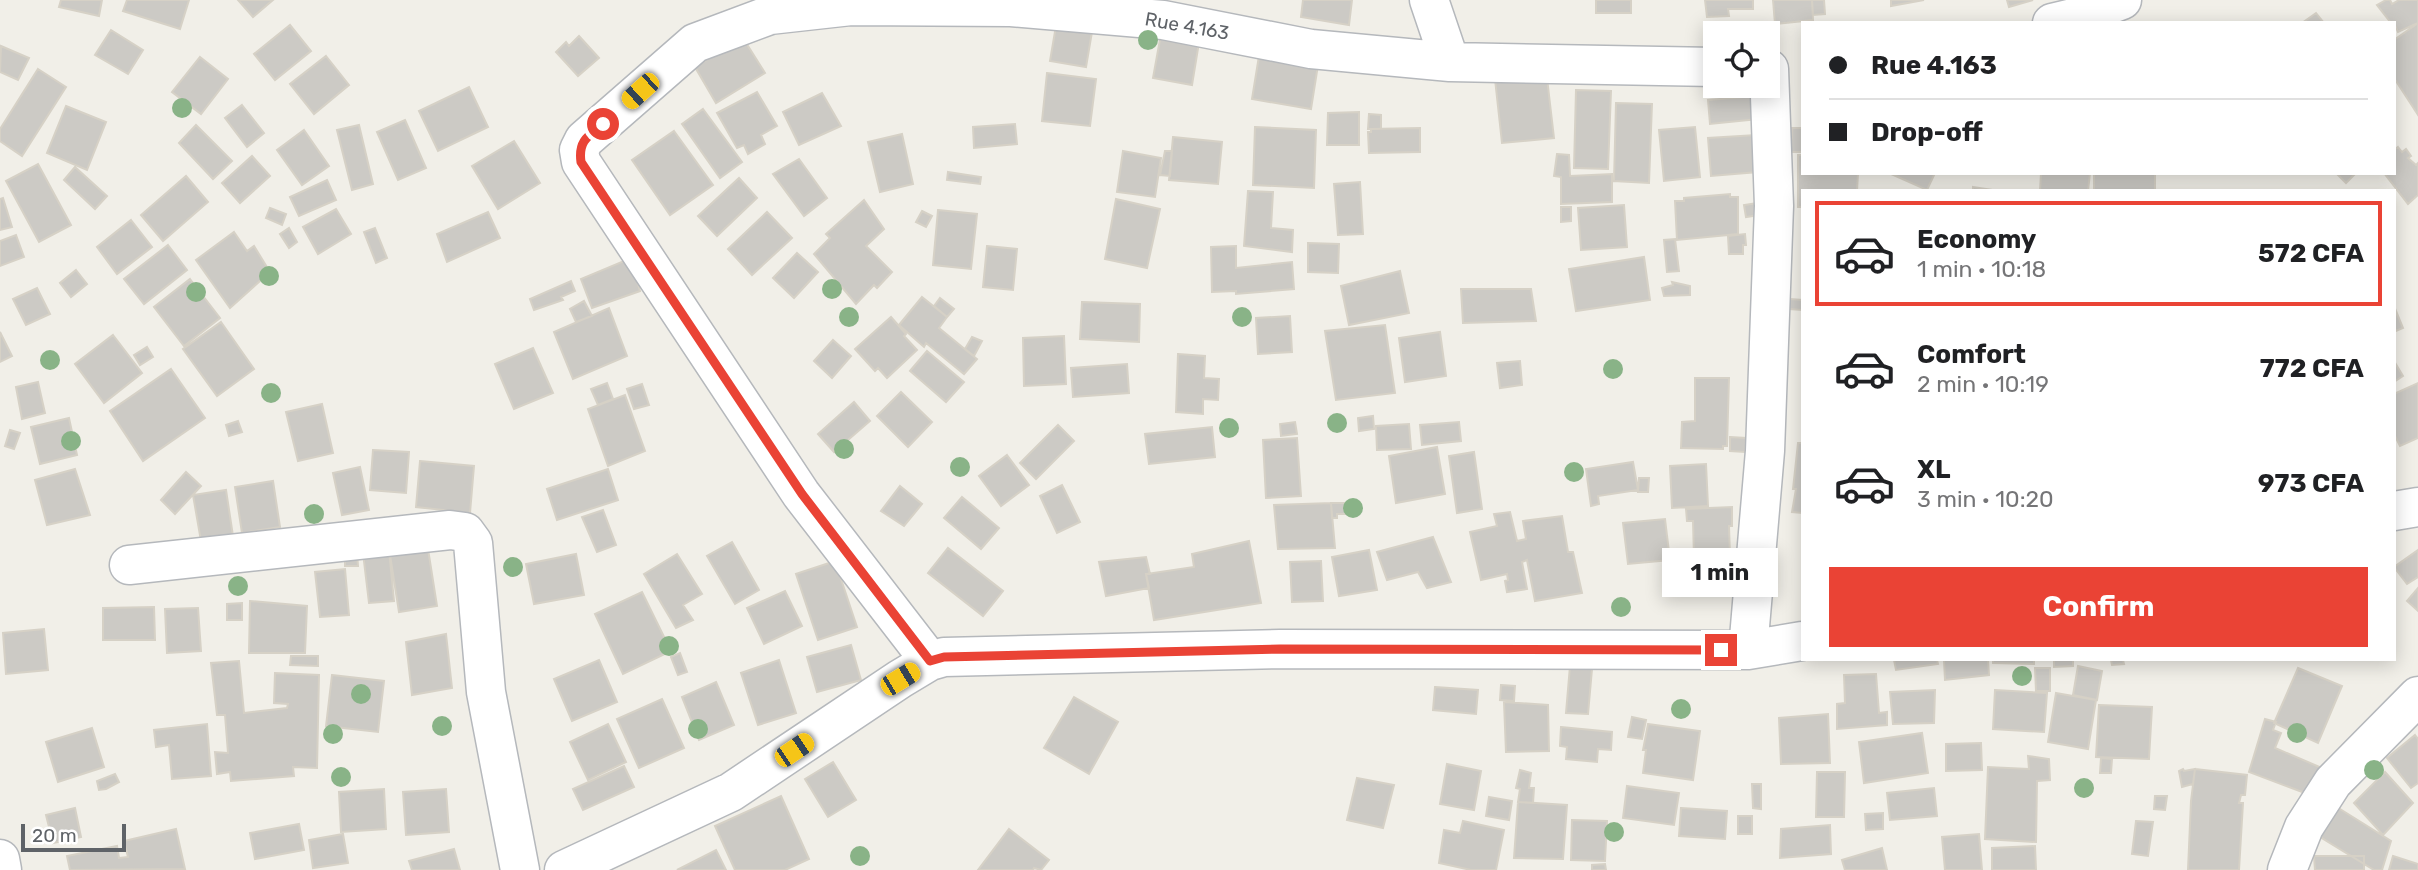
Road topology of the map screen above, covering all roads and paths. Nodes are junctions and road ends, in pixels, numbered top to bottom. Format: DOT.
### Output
graph roads {
  1 [pos="1429,0"];
  2 [pos="2123,0"];
  3 [pos="2060,21"];
  4 [pos="1450,62"];
  5 [pos="1703,67"];
  6 [pos="1779,98"];
  7 [pos="2418,507"];
  8 [pos="2396,511"];
  9 [pos="129,565"];
  10 [pos="1801,642"];
  11 [pos="1748,650"];
  12 [pos="930,661"];
  13 [pos="2418,696"];
  14 [pos="0,859"];
  15 [pos="2,870"];
  16 [pos="520,870"];
  17 [pos="564,870"];
  18 [pos="2287,870"];
  1 -- 4 [label="street"];
  2 -- 3 [label="street"];
  4 -- 5 [label="street, Rue 4.163"];
  4 -- 12 [label="street, Rue 4.163"];
  6 -- 11 [label="street"];
  7 -- 8 [label="street"];
  9 -- 16 [label="street"];
  10 -- 11 [label="street"];
  11 -- 12 [label="street"];
  12 -- 17 [label="street"];
  13 -- 18 [label="street"];
  14 -- 15 [label="street"];
}
